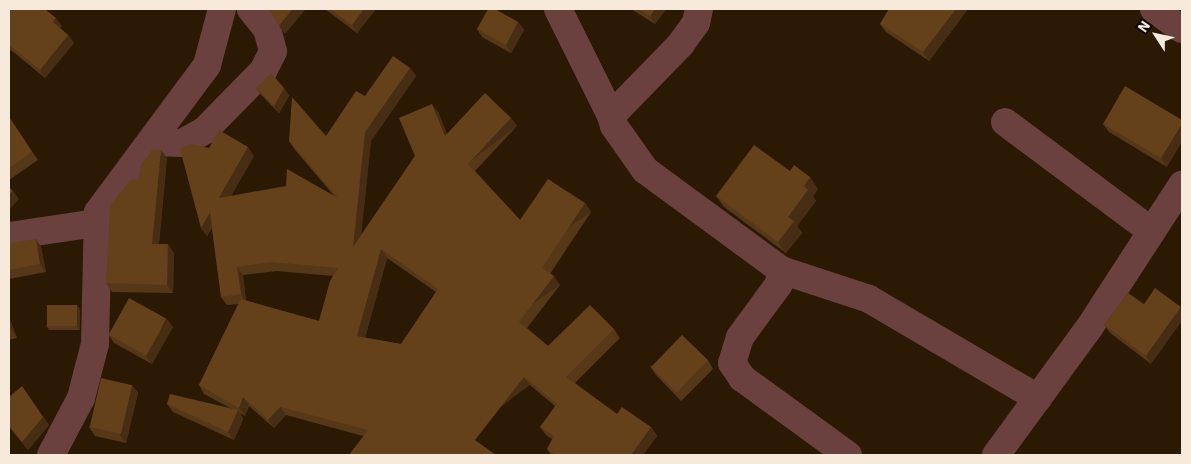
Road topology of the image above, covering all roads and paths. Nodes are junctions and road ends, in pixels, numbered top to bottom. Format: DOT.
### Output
graph roads {
  1 [pos="222,9"];
  2 [pos="251,9"];
  3 [pos="558,9"];
  4 [pos="699,9"];
  5 [pos="1154,9"];
  6 [pos="1182,29"];
  7 [pos="611,116"];
  8 [pos="1006,122"];
  9 [pos="153,142"];
  10 [pos="1182,185"];
  11 [pos="96,223"];
  12 [pos="1150,230"];
  13 [pos="9,236"];
  14 [pos="781,270"];
  15 [pos="1038,398"];
  16 [pos="50,455"];
  17 [pos="848,455"];
  18 [pos="996,455"];
  1 -- 9 [label="street"];
  2 -- 9 [label="street"];
  3 -- 7 [label="street"];
  4 -- 7 [label="street"];
  5 -- 6 [label="street"];
  7 -- 14 [label="street"];
  8 -- 12 [label="street"];
  9 -- 11 [label="street"];
  10 -- 12 [label="street"];
  11 -- 13 [label="street"];
  11 -- 16 [label="street"];
  12 -- 15 [label="street"];
  14 -- 15 [label="street"];
  14 -- 17 [label="street"];
  15 -- 18 [label="street"];
}
